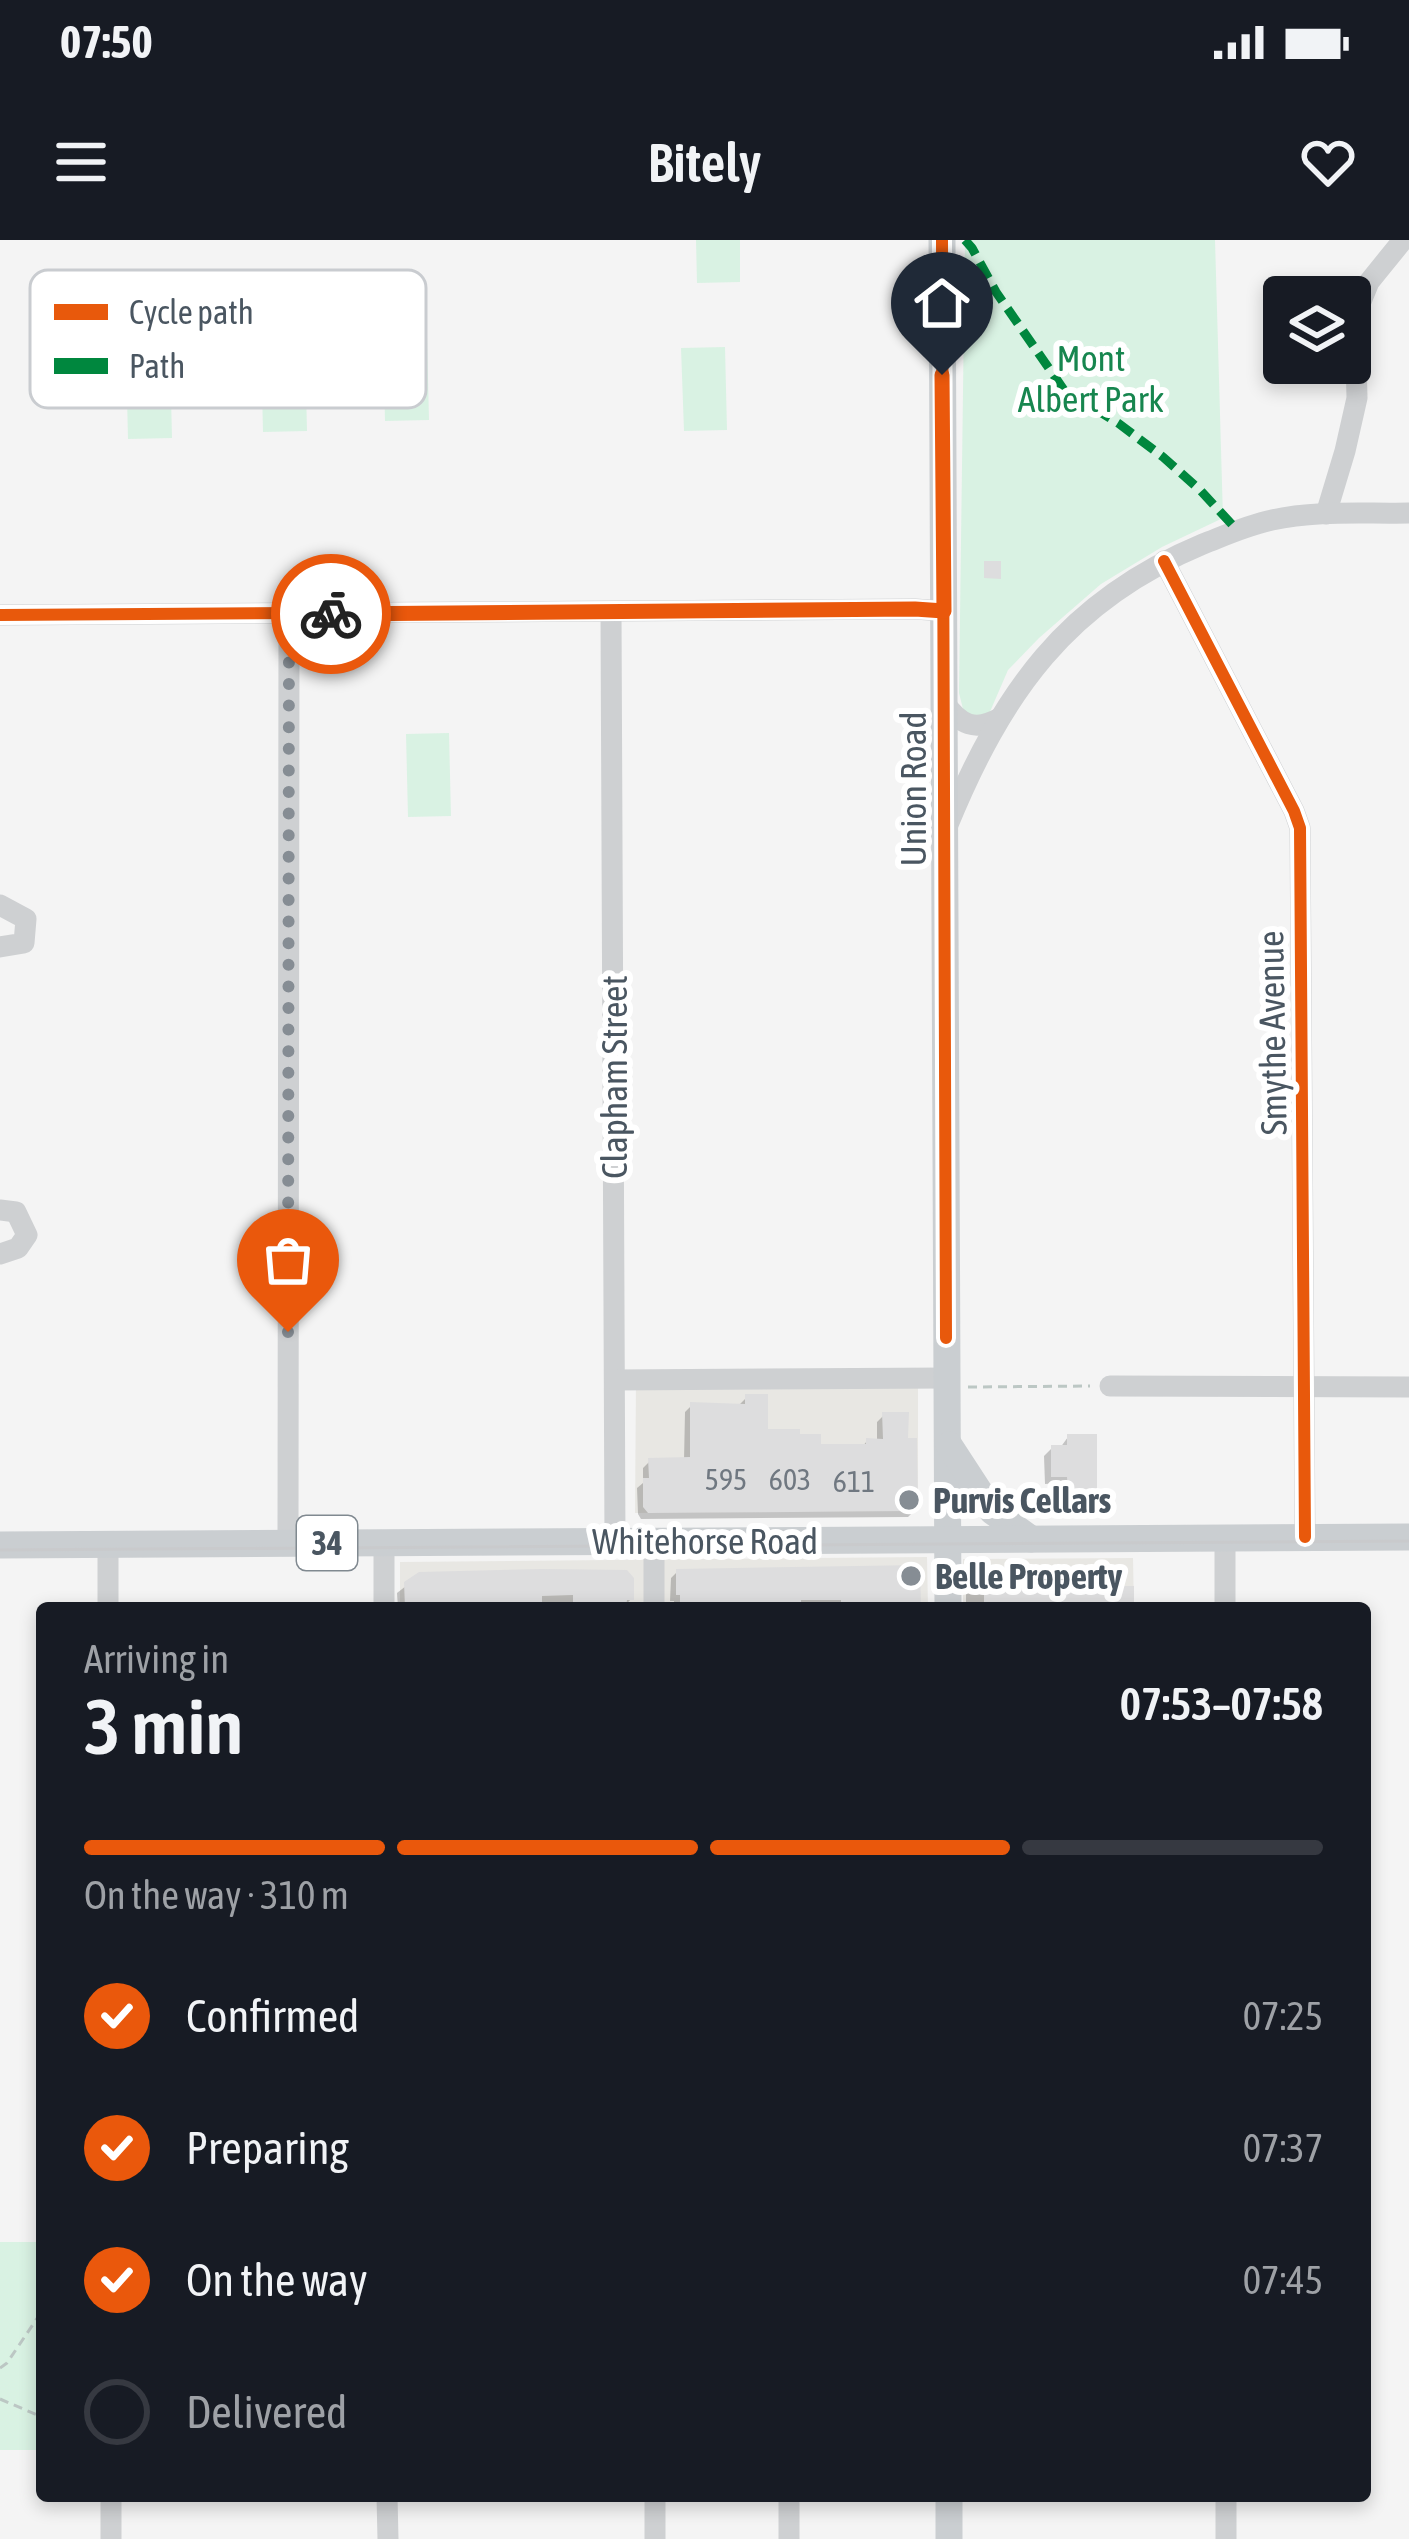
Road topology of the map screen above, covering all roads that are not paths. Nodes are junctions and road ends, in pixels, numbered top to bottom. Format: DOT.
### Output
graph roads {
  1 [pos="942,240"];
  2 [pos="1403,240"];
  3 [pos="1409,513"];
  4 [pos="1326,514"];
  5 [pos="1164,561"];
  6 [pos="944,611"];
  7 [pos="611,613"];
  8 [pos="289,614"];
  9 [pos="0,615"];
  10 [pos="944,702"];
  11 [pos="1001,718"];
  12 [pos="943,838"];
  13 [pos="0,905"];
  14 [pos="0,947"];
  15 [pos="0,1210"];
  16 [pos="0,1253"];
  17 [pos="615,1381"];
  18 [pos="947,1383"];
  19 [pos="1110,1386"];
  20 [pos="1306,1387"];
  21 [pos="1409,1387"];
  22 [pos="947,1442"];
  23 [pos="1409,1537"];
  24 [pos="1225,1538"];
  25 [pos="1305,1538"];
  26 [pos="1031,1539"];
  27 [pos="947,1540"];
  28 [pos="654,1541"];
  29 [pos="615,1542"];
  30 [pos="384,1543"];
  31 [pos="288,1544"];
  32 [pos="0,1545"];
  33 [pos="108,1545"];
  34 [pos="108,1602"];
  35 [pos="384,1602"];
  36 [pos="654,1602"];
  37 [pos="948,1602"];
  38 [pos="1225,1602"];
  39 [pos="111,2502"];
  40 [pos="387,2502"];
  41 [pos="655,2502"];
  42 [pos="789,2502"];
  43 [pos="949,2502"];
  44 [pos="1226,2502"];
  45 [pos="111,2539"];
  46 [pos="388,2539"];
  47 [pos="655,2539"];
  48 [pos="789,2539"];
  49 [pos="949,2539"];
  50 [pos="1226,2539"];
  1 -- 6 [label="main road, Union Road"];
  2 -- 4 [label="street"];
  3 -- 4 [label="street"];
  4 -- 5 [label="street"];
  5 -- 11 [label="street"];
  5 -- 20 [label="street, Smythe Avenue"];
  6 -- 7 [label="street"];
  6 -- 10 [label="main road, Union Road"];
  7 -- 8 [label="street"];
  7 -- 17 [label="street, Clapham Street"];
  8 -- 9 [label="street"];
  8 -- 31 [label="street"];
  10 -- 11 [label="street"];
  10 -- 12 [label="main road, Union Road"];
  11 -- 12 [label="street"];
  12 -- 18 [label="main road, Union Road"];
  13 -- 14 [label="street"];
  15 -- 16 [label="street"];
  17 -- 18 [label="street"];
  17 -- 29 [label="street, Clapham Street"];
  18 -- 22 [label="main road, Union Road"];
  19 -- 20 [label="street"];
  20 -- 21 [label="street"];
  20 -- 25 [label="street, Smythe Avenue"];
  22 -- 26 [label="main road"];
  22 -- 27 [label="main road, Union Road"];
  23 -- 25 [label="main road, Whitehorse Road / 34"];
  24 -- 25 [label="main road, Whitehorse Road / 34"];
  24 -- 26 [label="main road, Whitehorse Road / 34"];
  24 -- 38 [label="street"];
  26 -- 27 [label="main road, Whitehorse Road / 34"];
  27 -- 28 [label="main road, Whitehorse Road / 34"];
  27 -- 37 [label="main road, Union Road"];
  28 -- 29 [label="main road, Whitehorse Road / 34"];
  28 -- 36 [label="street"];
  29 -- 30 [label="main road, Whitehorse Road / 34"];
  30 -- 31 [label="main road, Whitehorse Road / 34"];
  30 -- 35 [label="street"];
  31 -- 33 [label="main road, Whitehorse Road / 34"];
  32 -- 33 [label="main road, Whitehorse Road / 34"];
  33 -- 34 [label="street"];
  39 -- 45 [label="street"];
  40 -- 46 [label="street"];
  41 -- 47 [label="street"];
  42 -- 48 [label="street"];
  43 -- 49 [label="main road"];
  44 -- 50 [label="street"];
}
